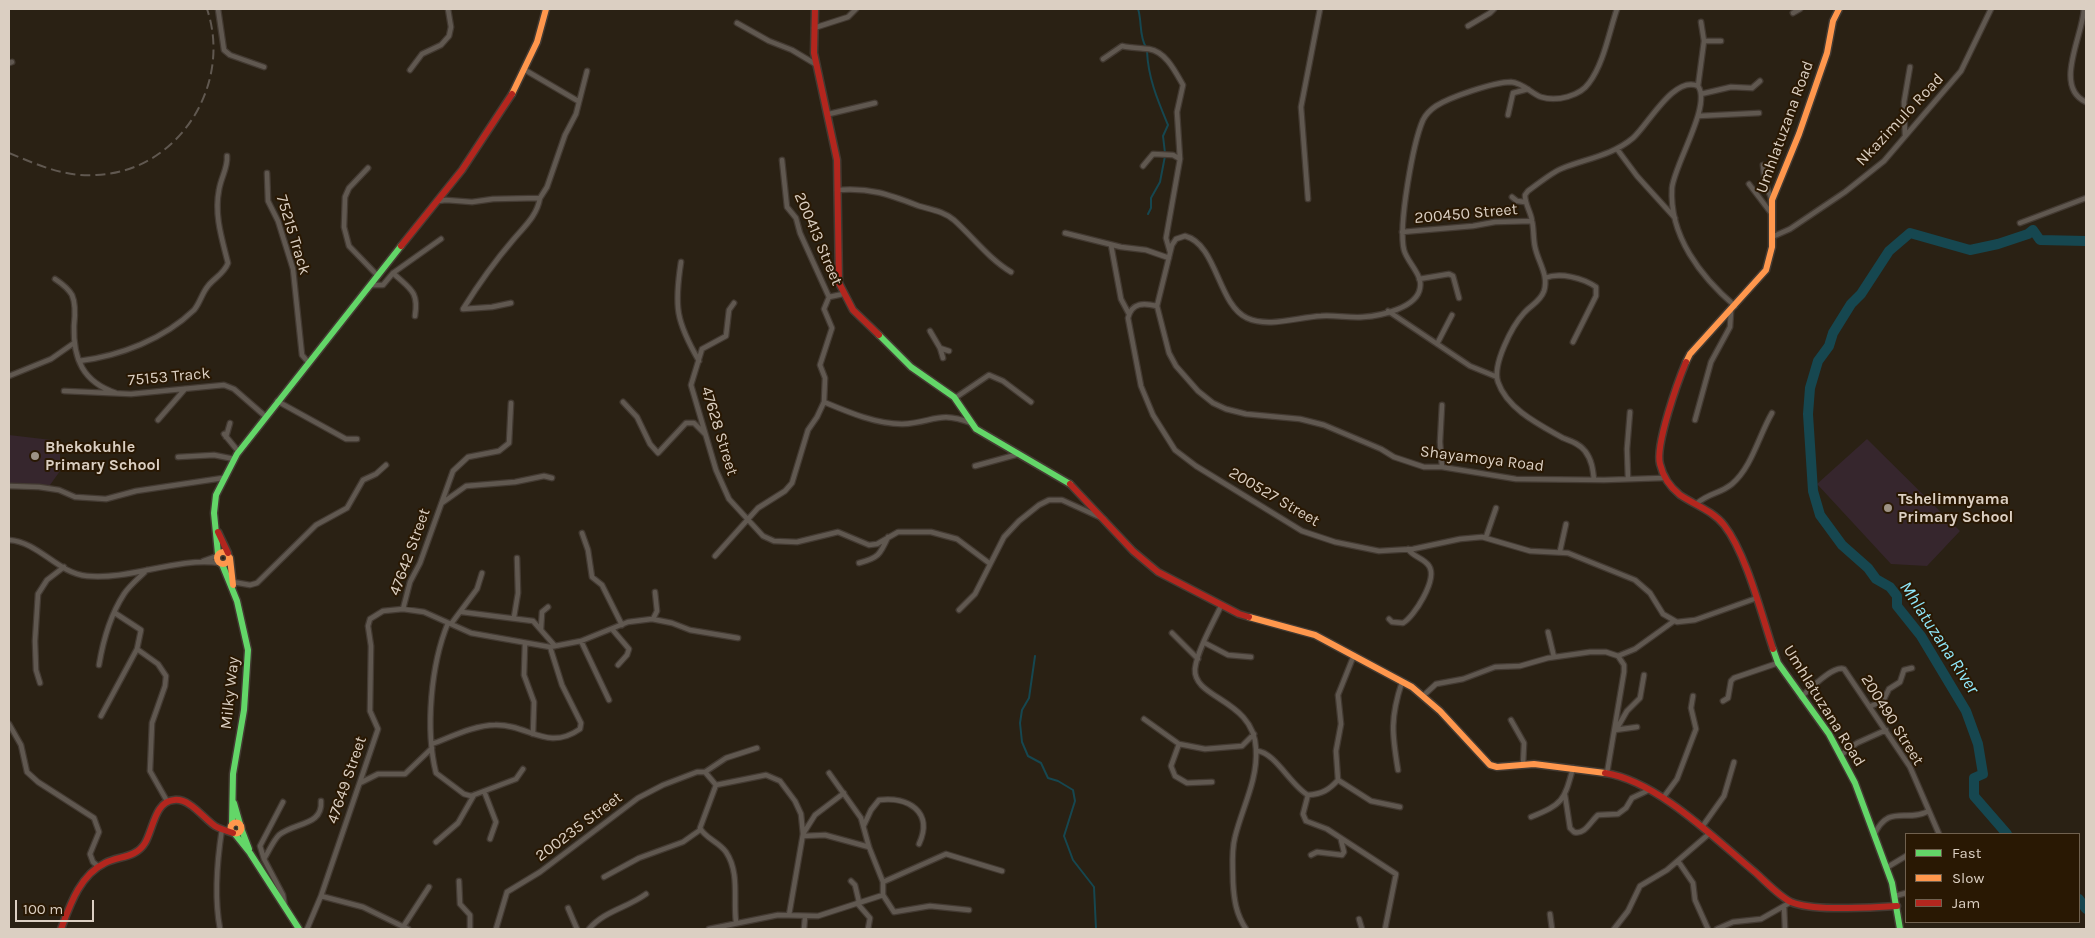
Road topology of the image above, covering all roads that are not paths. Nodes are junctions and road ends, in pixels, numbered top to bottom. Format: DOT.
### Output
graph roads {
  1 [pos="218,9"];
  2 [pos="448,9"];
  3 [pos="546,9"];
  4 [pos="815,9"];
  5 [pos="856,9"];
  6 [pos="1320,9"];
  7 [pos="1494,9"];
  8 [pos="1617,9"];
  9 [pos="1800,9"];
  10 [pos="1839,9"];
  11 [pos="1991,9"];
  12 [pos="2084,9"];
  13 [pos="1793,13"];
  14 [pos="1701,22"];
  15 [pos="737,23"];
  16 [pos="1468,26"];
  17 [pos="814,28"];
  18 [pos="1704,41"];
  19 [pos="1721,41"];
  20 [pos="1103,59"];
  21 [pos="817,65"];
  22 [pos="264,67"];
  23 [pos="1910,67"];
  24 [pos="410,70"];
  25 [pos="525,70"];
  26 [pos="587,71"];
  27 [pos="1760,81"];
  28 [pos="1698,86"];
  29 [pos="1528,89"];
  30 [pos="1701,94"];
  31 [pos="578,101"];
  32 [pos="875,102"];
  33 [pos="2086,102"];
  34 [pos="1759,113"];
  35 [pos="828,114"];
  36 [pos="1508,115"];
  37 [pos="1698,116"];
  38 [pos="1905,135"];
  39 [pos="1618,148"];
  40 [pos="228,156"];
  41 [pos="1180,159"];
  42 [pos="782,160"];
  43 [pos="1763,165"];
  44 [pos="1144,166"];
  45 [pos="368,168"];
  46 [pos="267,173"];
  47 [pos="1749,184"];
  48 [pos="838,190"];
  49 [pos="1512,197"];
  50 [pos="540,198"];
  51 [pos="2086,198"];
  52 [pos="1308,200"];
  53 [pos="1772,200"];
  54 [pos="438,201"];
  55 [pos="1525,202"];
  56 [pos="1770,212"];
  57 [pos="1676,219"];
  58 [pos="1532,221"];
  59 [pos="2020,224"];
  60 [pos="1402,232"];
  61 [pos="1065,233"];
  62 [pos="1772,237"];
  63 [pos="441,239"];
  64 [pos="1111,245"];
  65 [pos="1169,255"];
  66 [pos="681,262"];
  67 [pos="1010,272"];
  68 [pos="394,274"];
  69 [pos="378,276"];
  70 [pos="1545,278"];
  71 [pos="55,279"];
  72 [pos="1419,280"];
  73 [pos="370,285"];
  74 [pos="843,294"];
  75 [pos="829,297"];
  76 [pos="1459,298"];
  77 [pos="511,303"];
  78 [pos="734,303"];
  79 [pos="1157,306"];
  80 [pos="1733,308"];
  81 [pos="1388,311"];
  82 [pos="1129,314"];
  83 [pos="1452,315"];
  84 [pos="415,316"];
  85 [pos="930,331"];
  86 [pos="74,342"];
  87 [pos="1573,342"];
  88 [pos="1437,344"];
  89 [pos="940,348"];
  90 [pos="949,350"];
  91 [pos="942,358"];
  92 [pos="79,361"];
  93 [pos="698,361"];
  94 [pos="308,362"];
  95 [pos="9,376"];
  96 [pos="1497,377"];
  97 [pos="185,389"];
  98 [pos="64,391"];
  99 [pos="119,395"];
  100 [pos="955,398"];
  101 [pos="277,401"];
  102 [pos="623,402"];
  103 [pos="824,402"];
  104 [pos="1031,402"];
  105 [pos="512,403"];
  106 [pos="1442,405"];
  107 [pos="1630,412"];
  108 [pos="1772,413"];
  109 [pos="265,416"];
  110 [pos="158,420"];
  111 [pos="1695,420"];
  112 [pos="230,423"];
  113 [pos="971,423"];
  114 [pos="705,434"];
  115 [pos="357,439"];
  116 [pos="238,451"];
  117 [pos="1019,454"];
  118 [pos="178,457"];
  119 [pos="234,459"];
  120 [pos="386,465"];
  121 [pos="975,466"];
  122 [pos="1442,467"];
  123 [pos="223,478"];
  124 [pos="552,478"];
  125 [pos="1664,478"];
  126 [pos="1628,479"];
  127 [pos="1594,480"];
  128 [pos="9,486"];
  129 [pos="441,504"];
  130 [pos="1696,504"];
  131 [pos="1496,508"];
  132 [pos="747,519"];
  133 [pos="1107,521"];
  134 [pos="1566,524"];
  135 [pos="216,529"];
  136 [pos="582,533"];
  137 [pos="889,536"];
  138 [pos="1486,537"];
  139 [pos="9,540"];
  140 [pos="1408,549"];
  141 [pos="1560,551"];
  142 [pos="217,555"];
  143 [pos="229,556"];
  144 [pos="716,556"];
  145 [pos="517,558"];
  146 [pos="202,561"];
  147 [pos="859,563"];
  148 [pos="989,563"];
  149 [pos="221,564"];
  150 [pos="64,567"];
  151 [pos="148,570"];
  152 [pos="482,574"];
  153 [pos="233,582"];
  154 [pos="655,592"];
  155 [pos="234,594"];
  156 [pos="1754,599"];
  157 [pos="1221,606"];
  158 [pos="548,607"];
  159 [pos="403,609"];
  160 [pos="960,610"];
  161 [pos="462,612"];
  162 [pos="115,613"];
  163 [pos="514,617"];
  164 [pos="655,619"];
  165 [pos="1389,619"];
  166 [pos="1674,621"];
  167 [pos="450,624"];
  168 [pos="622,625"];
  169 [pos="541,629"];
  170 [pos="612,629"];
  171 [pos="1548,632"];
  172 [pos="1172,633"];
  173 [pos="738,638"];
  174 [pos="581,641"];
  175 [pos="525,643"];
  176 [pos="1205,643"];
  177 [pos="552,646"];
  178 [pos="138,649"];
  179 [pos="1354,655"];
  180 [pos="1618,656"];
  181 [pos="1251,657"];
  182 [pos="1554,657"];
  183 [pos="1198,659"];
  184 [pos="1778,663"];
  185 [pos="99,665"];
  186 [pos="618,665"];
  187 [pos="1912,668"];
  188 [pos="1644,675"];
  189 [pos="1402,682"];
  190 [pos="40,683"];
  191 [pos="1423,696"];
  192 [pos="1693,696"];
  193 [pos="1802,697"];
  194 [pos="609,700"];
  195 [pos="1723,702"];
  196 [pos="1871,706"];
  197 [pos="101,716"];
  198 [pos="1144,719"];
  199 [pos="1511,720"];
  200 [pos="9,724"];
  201 [pos="1638,727"];
  202 [pos="1615,730"];
  203 [pos="1886,730"];
  204 [pos="533,734"];
  205 [pos="1254,734"];
  206 [pos="1179,744"];
  207 [pos="432,746"];
  208 [pos="757,748"];
  209 [pos="1257,751"];
  210 [pos="1842,755"];
  211 [pos="1734,762"];
  212 [pos="1523,765"];
  213 [pos="1573,768"];
  214 [pos="522,769"];
  215 [pos="1398,770"];
  216 [pos="705,772"];
  217 [pos="829,773"];
  218 [pos="1607,773"];
  219 [pos="1338,780"];
  220 [pos="1212,782"];
  221 [pos="359,783"];
  222 [pos="716,785"];
  223 [pos="1649,790"];
  224 [pos="484,791"];
  225 [pos="844,794"];
  226 [pos="474,795"];
  227 [pos="1308,795"];
  228 [pos="1564,795"];
  229 [pos="232,797"];
  230 [pos="1663,798"];
  231 [pos="321,801"];
  232 [pos="167,802"];
  233 [pos="282,802"];
  234 [pos="1400,807"];
  235 [pos="1929,812"];
  236 [pos="1531,817"];
  237 [pos="231,824"];
  238 [pos="864,825"];
  239 [pos="240,826"];
  240 [pos="1702,827"];
  241 [pos="221,828"];
  242 [pos="700,830"];
  243 [pos="233,833"];
  244 [pos="1710,833"];
  245 [pos="1939,833"];
  246 [pos="803,835"];
  247 [pos="1874,835"];
  248 [pos="490,839"];
  249 [pos="1341,840"];
  250 [pos="436,842"];
  251 [pos="919,844"];
  252 [pos="869,847"];
  253 [pos="250,853"];
  254 [pos="1311,855"];
  255 [pos="1905,857"];
  256 [pos="264,859"];
  257 [pos="1678,861"];
  258 [pos="99,867"];
  259 [pos="1886,868"];
  260 [pos="1002,871"];
  261 [pos="604,877"];
  262 [pos="851,880"];
  263 [pos="459,881"];
  264 [pos="883,882"];
  265 [pos="429,887"];
  266 [pos="646,894"];
  267 [pos="1905,894"];
  268 [pos="883,895"];
  269 [pos="321,896"];
  270 [pos="1895,896"];
  271 [pos="858,902"];
  272 [pos="1792,902"];
  273 [pos="1784,906"];
  274 [pos="1897,906"];
  275 [pos="284,908"];
  276 [pos="568,908"];
  277 [pos="969,910"];
  278 [pos="1550,914"];
  279 [pos="789,915"];
  280 [pos="805,917"];
  281 [pos="1359,919"];
  282 [pos="736,922"];
  283 [pos="403,926"];
  284 [pos="61,929"];
  285 [pos="220,929"];
  286 [pos="299,929"];
  287 [pos="307,929"];
  288 [pos="408,929"];
  289 [pos="470,929"];
  290 [pos="496,929"];
  291 [pos="577,929"];
  292 [pos="589,929"];
  293 [pos="712,929"];
  294 [pos="804,929"];
  295 [pos="868,929"];
  296 [pos="1246,929"];
  297 [pos="1362,929"];
  298 [pos="1385,929"];
  299 [pos="1552,929"];
  300 [pos="1614,929"];
  301 [pos="1708,929"];
  302 [pos="1717,929"];
  303 [pos="1785,929"];
  304 [pos="1900,929"];
  1 -- 22 [label="street"];
  2 -- 24 [label="street"];
  3 -- 25 [label="street, Milky Way"];
  4 -- 17 [label="street"];
  5 -- 17 [label="street"];
  6 -- 52 [label="street"];
  7 -- 16 [label="street"];
  8 -- 29 [label="street"];
  9 -- 13 [label="street"];
  10 -- 53 [label="street, Umhlatuzana Road"];
  11 -- 38 [label="street, Nkazimulo Road"];
  12 -- 33 [label="street"];
  14 -- 18 [label="street"];
  15 -- 21 [label="street"];
  17 -- 21 [label="street"];
  18 -- 19 [label="street"];
  18 -- 28 [label="street"];
  20 -- 41 [label="street"];
  21 -- 35 [label="street"];
  23 -- 38 [label="street"];
  25 -- 31 [label="street"];
  25 -- 54 [label="street, Milky Way"];
  26 -- 31 [label="street"];
  27 -- 30 [label="street"];
  28 -- 30 [label="street"];
  28 -- 39 [label="street"];
  29 -- 36 [label="street"];
  29 -- 60 [label="street"];
  30 -- 37 [label="street"];
  31 -- 50 [label="street"];
  32 -- 35 [label="street"];
  34 -- 37 [label="street"];
  35 -- 48 [label="street"];
  37 -- 57 [label="street"];
  38 -- 62 [label="street, Nkazimulo Road"];
  39 -- 55 [label="street"];
  39 -- 57 [label="street"];
  40 -- 92 [label="street"];
  41 -- 44 [label="street"];
  41 -- 65 [label="street"];
  42 -- 75 [label="street, 200413 Street"];
  43 -- 53 [label="street"];
  45 -- 69 [label="street"];
  46 -- 94 [label="street, 75215 Track"];
  47 -- 56 [label="street"];
  48 -- 67 [label="street"];
  48 -- 74 [label="street"];
  49 -- 55 [label="street"];
  50 -- 54 [label="street"];
  50 -- 77 [label="street"];
  51 -- 59 [label="street"];
  53 -- 56 [label="street, Umhlatuzana Road"];
  54 -- 69 [label="street, Milky Way"];
  55 -- 58 [label="street"];
  56 -- 62 [label="street, Umhlatuzana Road"];
  57 -- 80 [label="street"];
  58 -- 60 [label="street, 200450 Street"];
  58 -- 70 [label="street"];
  60 -- 72 [label="street"];
  61 -- 64 [label="street"];
  62 -- 80 [label="street, Umhlatuzana Road"];
  63 -- 68 [label="street"];
  64 -- 65 [label="street"];
  64 -- 82 [label="street, 200527 Street"];
  65 -- 79 [label="street, Shayamoya Road"];
  65 -- 81 [label="street, Shayamoya Road"];
  66 -- 93 [label="street"];
  68 -- 73 [label="street"];
  68 -- 84 [label="street"];
  69 -- 73 [label="street, Milky Way"];
  70 -- 87 [label="street"];
  70 -- 96 [label="street"];
  71 -- 86 [label="street"];
  72 -- 76 [label="street"];
  72 -- 81 [label="street, Shayamoya Road"];
  73 -- 94 [label="street, Milky Way"];
  74 -- 75 [label="street"];
  74 -- 100 [label="street"];
  75 -- 103 [label="street"];
  78 -- 93 [label="street, 47628 Street"];
  79 -- 82 [label="street"];
  79 -- 122 [label="street, Shayamoya Road"];
  80 -- 111 [label="street"];
  80 -- 125 [label="street, Umhlatuzana Road"];
  81 -- 88 [label="street"];
  82 -- 140 [label="street, 200527 Street"];
  83 -- 88 [label="street"];
  85 -- 89 [label="street"];
  86 -- 92 [label="street"];
  86 -- 95 [label="street"];
  88 -- 96 [label="street"];
  89 -- 90 [label="street"];
  89 -- 91 [label="street"];
  92 -- 99 [label="street"];
  93 -- 114 [label="street, 47628 Street"];
  94 -- 101 [label="street, Milky Way"];
  96 -- 127 [label="street"];
  97 -- 99 [label="street, 75153 Track"];
  97 -- 109 [label="street, 75153 Track"];
  97 -- 110 [label="street"];
  98 -- 99 [label="street, 75153 Track"];
  100 -- 104 [label="street"];
  100 -- 113 [label="street"];
  101 -- 109 [label="street, Milky Way"];
  101 -- 115 [label="street"];
  102 -- 114 [label="street"];
  103 -- 113 [label="street"];
  103 -- 132 [label="street"];
  105 -- 129 [label="street, 47642 Street"];
  106 -- 122 [label="street"];
  107 -- 126 [label="street"];
  108 -- 130 [label="street"];
  109 -- 116 [label="street, Milky Way"];
  112 -- 116 [label="street"];
  113 -- 117 [label="street"];
  114 -- 132 [label="street, 47628 Street"];
  116 -- 119 [label="street, Milky Way"];
  117 -- 121 [label="street"];
  117 -- 133 [label="street"];
  118 -- 119 [label="street"];
  119 -- 123 [label="street, Milky Way"];
  120 -- 153 [label="street"];
  122 -- 127 [label="street, Shayamoya Road"];
  123 -- 128 [label="street"];
  123 -- 135 [label="street, Milky Way"];
  124 -- 129 [label="street"];
  125 -- 126 [label="street, Shayamoya Road"];
  125 -- 130 [label="street, Umhlatuzana Road"];
  126 -- 127 [label="street, Shayamoya Road"];
  129 -- 159 [label="street, 47642 Street"];
  130 -- 156 [label="street, Umhlatuzana Road"];
  131 -- 138 [label="street"];
  132 -- 137 [label="street, 47628 Street"];
  132 -- 144 [label="street"];
  133 -- 148 [label="street"];
  133 -- 157 [label="street"];
  134 -- 141 [label="street"];
  135 -- 142 [label="street, Milky Way"];
  135 -- 143 [label="street, Milky Way"];
  136 -- 168 [label="street"];
  137 -- 147 [label="street"];
  137 -- 148 [label="street, 47628 Street"];
  138 -- 140 [label="street, 200527 Street"];
  138 -- 141 [label="street, 200527 Street"];
  139 -- 150 [label="street"];
  140 -- 165 [label="street"];
  141 -- 166 [label="street, 200527 Street"];
  142 -- 143 [label="street"];
  142 -- 146 [label="street"];
  142 -- 149 [label="street, Milky Way"];
  143 -- 149 [label="street"];
  143 -- 153 [label="street, Milky Way"];
  145 -- 163 [label="street"];
  146 -- 149 [label="street"];
  146 -- 151 [label="street"];
  148 -- 160 [label="street"];
  149 -- 155 [label="street, Milky Way"];
  150 -- 151 [label="street"];
  150 -- 190 [label="street"];
  151 -- 162 [label="street"];
  152 -- 161 [label="street"];
  153 -- 155 [label="street, Milky Way"];
  154 -- 164 [label="street"];
  155 -- 229 [label="street, Milky Way"];
  156 -- 166 [label="street"];
  156 -- 184 [label="street, Umhlatuzana Road"];
  157 -- 176 [label="street"];
  157 -- 179 [label="street"];
  158 -- 169 [label="street"];
  159 -- 167 [label="street, 47649 Street"];
  159 -- 221 [label="street, 47649 Street"];
  161 -- 163 [label="street"];
  161 -- 167 [label="street"];
  162 -- 178 [label="street"];
  162 -- 185 [label="street"];
  163 -- 169 [label="street"];
  164 -- 168 [label="street, 47649 Street"];
  164 -- 173 [label="street"];
  166 -- 180 [label="street"];
  167 -- 175 [label="street, 47649 Street"];
  167 -- 207 [label="street"];
  168 -- 170 [label="street, 47649 Street"];
  169 -- 177 [label="street"];
  170 -- 174 [label="street, 47649 Street"];
  170 -- 186 [label="street"];
  171 -- 182 [label="street"];
  172 -- 183 [label="street"];
  174 -- 177 [label="street, 47649 Street"];
  174 -- 194 [label="street"];
  175 -- 177 [label="street, 47649 Street"];
  175 -- 204 [label="street"];
  176 -- 181 [label="street"];
  176 -- 183 [label="street"];
  177 -- 204 [label="street"];
  178 -- 197 [label="street"];
  178 -- 232 [label="street"];
  179 -- 189 [label="street"];
  179 -- 219 [label="street"];
  180 -- 182 [label="street"];
  180 -- 202 [label="street"];
  182 -- 191 [label="street"];
  183 -- 205 [label="street"];
  184 -- 193 [label="street, Umhlatuzana Road"];
  184 -- 195 [label="street"];
  187 -- 196 [label="street"];
  188 -- 202 [label="street"];
  189 -- 191 [label="street"];
  189 -- 215 [label="street"];
  191 -- 212 [label="street"];
  192 -- 230 [label="street"];
  193 -- 196 [label="street, 200490 Street"];
  193 -- 210 [label="street, Umhlatuzana Road"];
  196 -- 203 [label="street, 200490 Street"];
  198 -- 206 [label="street"];
  199 -- 212 [label="street"];
  200 -- 258 [label="street"];
  201 -- 202 [label="street"];
  202 -- 218 [label="street"];
  203 -- 210 [label="street"];
  203 -- 235 [label="street, 200490 Street"];
  204 -- 207 [label="street"];
  205 -- 206 [label="street"];
  205 -- 209 [label="street"];
  206 -- 220 [label="street"];
  207 -- 221 [label="street"];
  207 -- 226 [label="street"];
  208 -- 216 [label="street, 200235 Street"];
  209 -- 227 [label="street"];
  209 -- 296 [label="street"];
  210 -- 247 [label="street, Umhlatuzana Road"];
  211 -- 240 [label="street"];
  212 -- 213 [label="street"];
  213 -- 218 [label="street"];
  213 -- 228 [label="street"];
  214 -- 224 [label="street"];
  216 -- 222 [label="street"];
  216 -- 290 [label="street, 200235 Street"];
  217 -- 225 [label="street"];
  218 -- 223 [label="street"];
  219 -- 227 [label="street"];
  219 -- 234 [label="street"];
  221 -- 269 [label="street, 47649 Street"];
  222 -- 242 [label="street"];
  222 -- 246 [label="street"];
  223 -- 228 [label="street"];
  223 -- 230 [label="street"];
  224 -- 226 [label="street"];
  224 -- 248 [label="street"];
  225 -- 238 [label="street"];
  225 -- 246 [label="street"];
  226 -- 250 [label="street"];
  227 -- 249 [label="street"];
  228 -- 236 [label="street"];
  229 -- 237 [label="street, Milky Way"];
  229 -- 239 [label="street, Milky Way"];
  230 -- 240 [label="street"];
  231 -- 256 [label="street"];
  232 -- 241 [label="street"];
  232 -- 258 [label="street"];
  233 -- 256 [label="street"];
  235 -- 245 [label="street, 200490 Street"];
  235 -- 247 [label="street"];
  237 -- 239 [label="street"];
  237 -- 241 [label="street"];
  237 -- 243 [label="street, Milky Way"];
  238 -- 251 [label="street"];
  238 -- 252 [label="street"];
  239 -- 243 [label="street"];
  239 -- 253 [label="street, Milky Way"];
  240 -- 244 [label="street"];
  241 -- 243 [label="street"];
  241 -- 285 [label="street"];
  242 -- 261 [label="street"];
  242 -- 282 [label="street"];
  243 -- 253 [label="street, Milky Way"];
  244 -- 257 [label="street"];
  244 -- 272 [label="street"];
  246 -- 252 [label="street"];
  246 -- 279 [label="street"];
  247 -- 259 [label="street, Umhlatuzana Road"];
  249 -- 254 [label="street"];
  249 -- 298 [label="street"];
  252 -- 264 [label="street"];
  253 -- 275 [label="street, Milky Way"];
  255 -- 259 [label="street"];
  256 -- 275 [label="street"];
  257 -- 300 [label="street"];
  257 -- 301 [label="street"];
  258 -- 284 [label="street"];
  259 -- 270 [label="street, Umhlatuzana Road"];
  260 -- 264 [label="street"];
  262 -- 271 [label="street"];
  263 -- 289 [label="street"];
  264 -- 268 [label="street"];
  265 -- 283 [label="street"];
  266 -- 292 [label="street"];
  267 -- 270 [label="street"];
  268 -- 271 [label="street"];
  268 -- 277 [label="street"];
  269 -- 283 [label="street"];
  269 -- 287 [label="street, 47649 Street"];
  270 -- 274 [label="street, Umhlatuzana Road"];
  271 -- 280 [label="street"];
  271 -- 295 [label="street"];
  272 -- 273 [label="street"];
  272 -- 274 [label="street"];
  273 -- 302 [label="street"];
  273 -- 303 [label="street"];
  274 -- 304 [label="street, Umhlatuzana Road"];
  275 -- 286 [label="street, Milky Way"];
  276 -- 291 [label="street"];
  278 -- 299 [label="street"];
  279 -- 280 [label="street"];
  279 -- 282 [label="street"];
  280 -- 294 [label="street"];
  281 -- 297 [label="street"];
  282 -- 293 [label="street"];
  283 -- 288 [label="street"];
}
